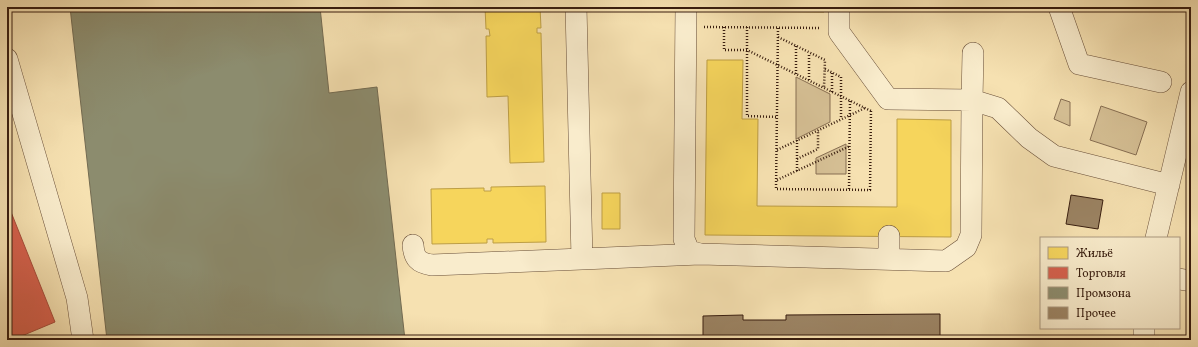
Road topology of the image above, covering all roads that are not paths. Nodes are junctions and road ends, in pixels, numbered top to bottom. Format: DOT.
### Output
graph roads {
  1 [pos="576,7"];
  2 [pos="839,7"];
  3 [pos="1059,7"];
  4 [pos="686,17"];
  5 [pos="973,53"];
  6 [pos="7,59"];
  7 [pos="1161,82"];
  8 [pos="1191,92"];
  9 [pos="972,100"];
  10 [pos="1169,185"];
  11 [pos="885,236"];
  12 [pos="1156,237"];
  13 [pos="413,245"];
  14 [pos="700,254"];
  15 [pos="582,259"];
  16 [pos="885,259"];
  17 [pos="1180,278"];
  18 [pos="1191,280"];
  19 [pos="1144,329"];
  20 [pos="83,340"];
  21 [pos="1144,340"];
  1 -- 15 [label="street"];
  2 -- 9 [label="street"];
  3 -- 7 [label="street"];
  4 -- 14 [label="street"];
  5 -- 9 [label="street"];
  6 -- 20 [label="street"];
  8 -- 10 [label="street"];
  9 -- 10 [label="street"];
  9 -- 16 [label="street"];
  10 -- 12 [label="street"];
  11 -- 16 [label="street"];
  13 -- 15 [label="street"];
  14 -- 15 [label="street"];
  14 -- 16 [label="street"];
  17 -- 18 [label="street"];
  19 -- 21 [label="street"];
}
